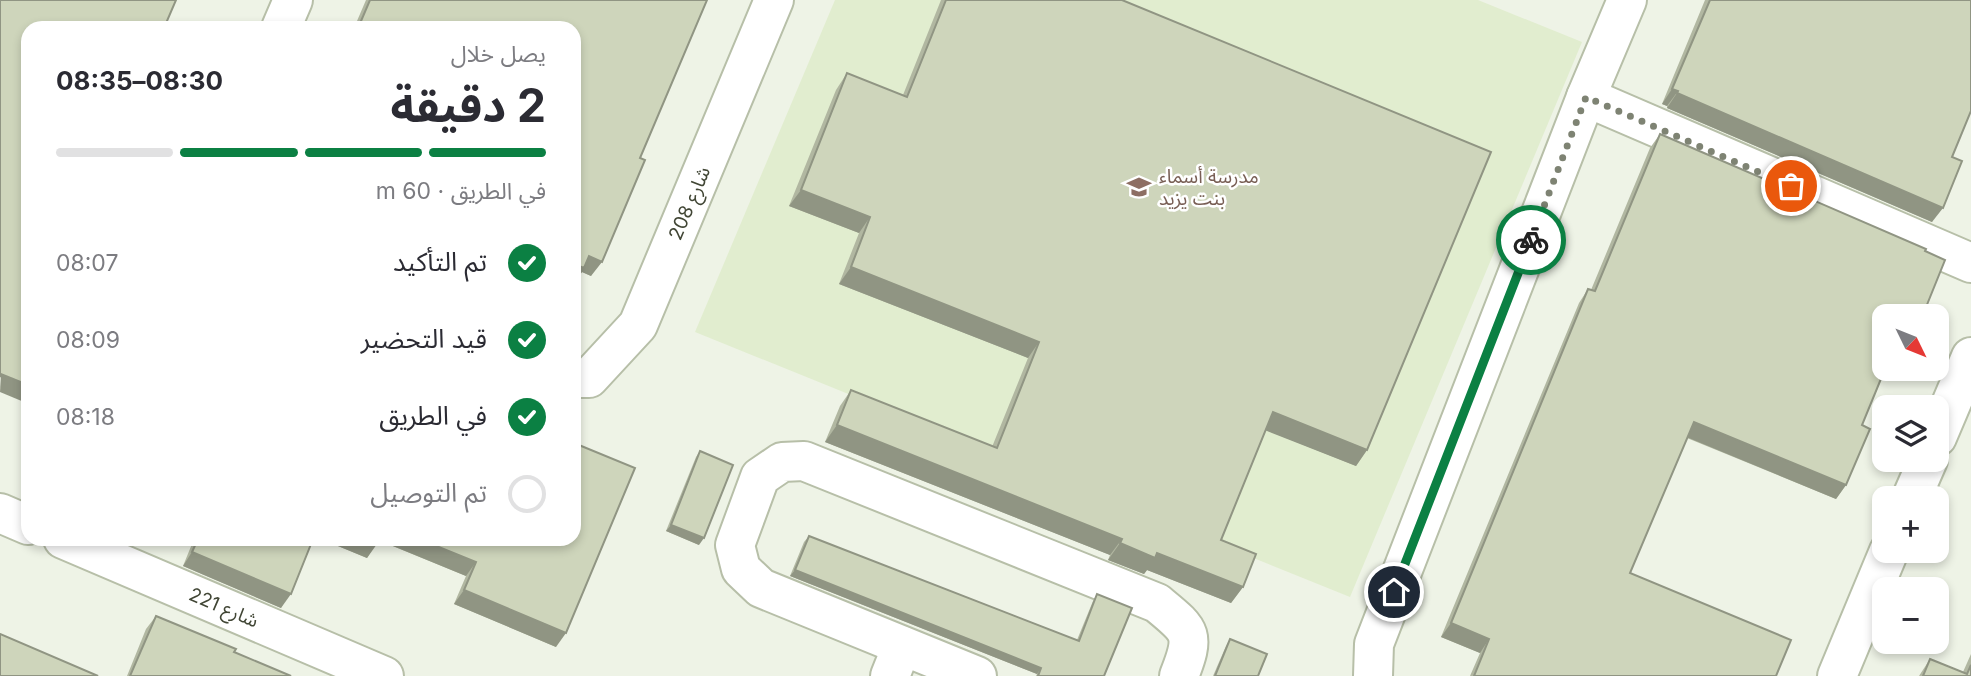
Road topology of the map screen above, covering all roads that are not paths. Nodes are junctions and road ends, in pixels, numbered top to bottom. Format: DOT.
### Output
graph roads {
  1 [pos="293,0"];
  2 [pos="774,0"];
  3 [pos="1627,0"];
  4 [pos="284,21"];
  5 [pos="1586,97"];
  6 [pos="1971,263"];
  7 [pos="1969,369"];
  8 [pos="581,378"];
  9 [pos="1949,412"];
  10 [pos="0,513"];
  11 [pos="21,522"];
  12 [pos="81,546"];
  13 [pos="1884,563"];
  14 [pos="896,661"];
  15 [pos="384,676"];
  16 [pos="976,676"];
  17 [pos="1179,676"];
  18 [pos="1373,676"];
  19 [pos="1837,676"];
  1 -- 4 [label="street"];
  2 -- 8 [label="street, شارع 208"];
  3 -- 5 [label="street"];
  5 -- 6 [label="street"];
  5 -- 18 [label="street"];
  7 -- 9 [label="street"];
  10 -- 11 [label="street"];
  12 -- 15 [label="street, شارع 221"];
  13 -- 19 [label="street"];
  14 -- 16 [label="street"];
  14 -- 17 [label="street"];
}
